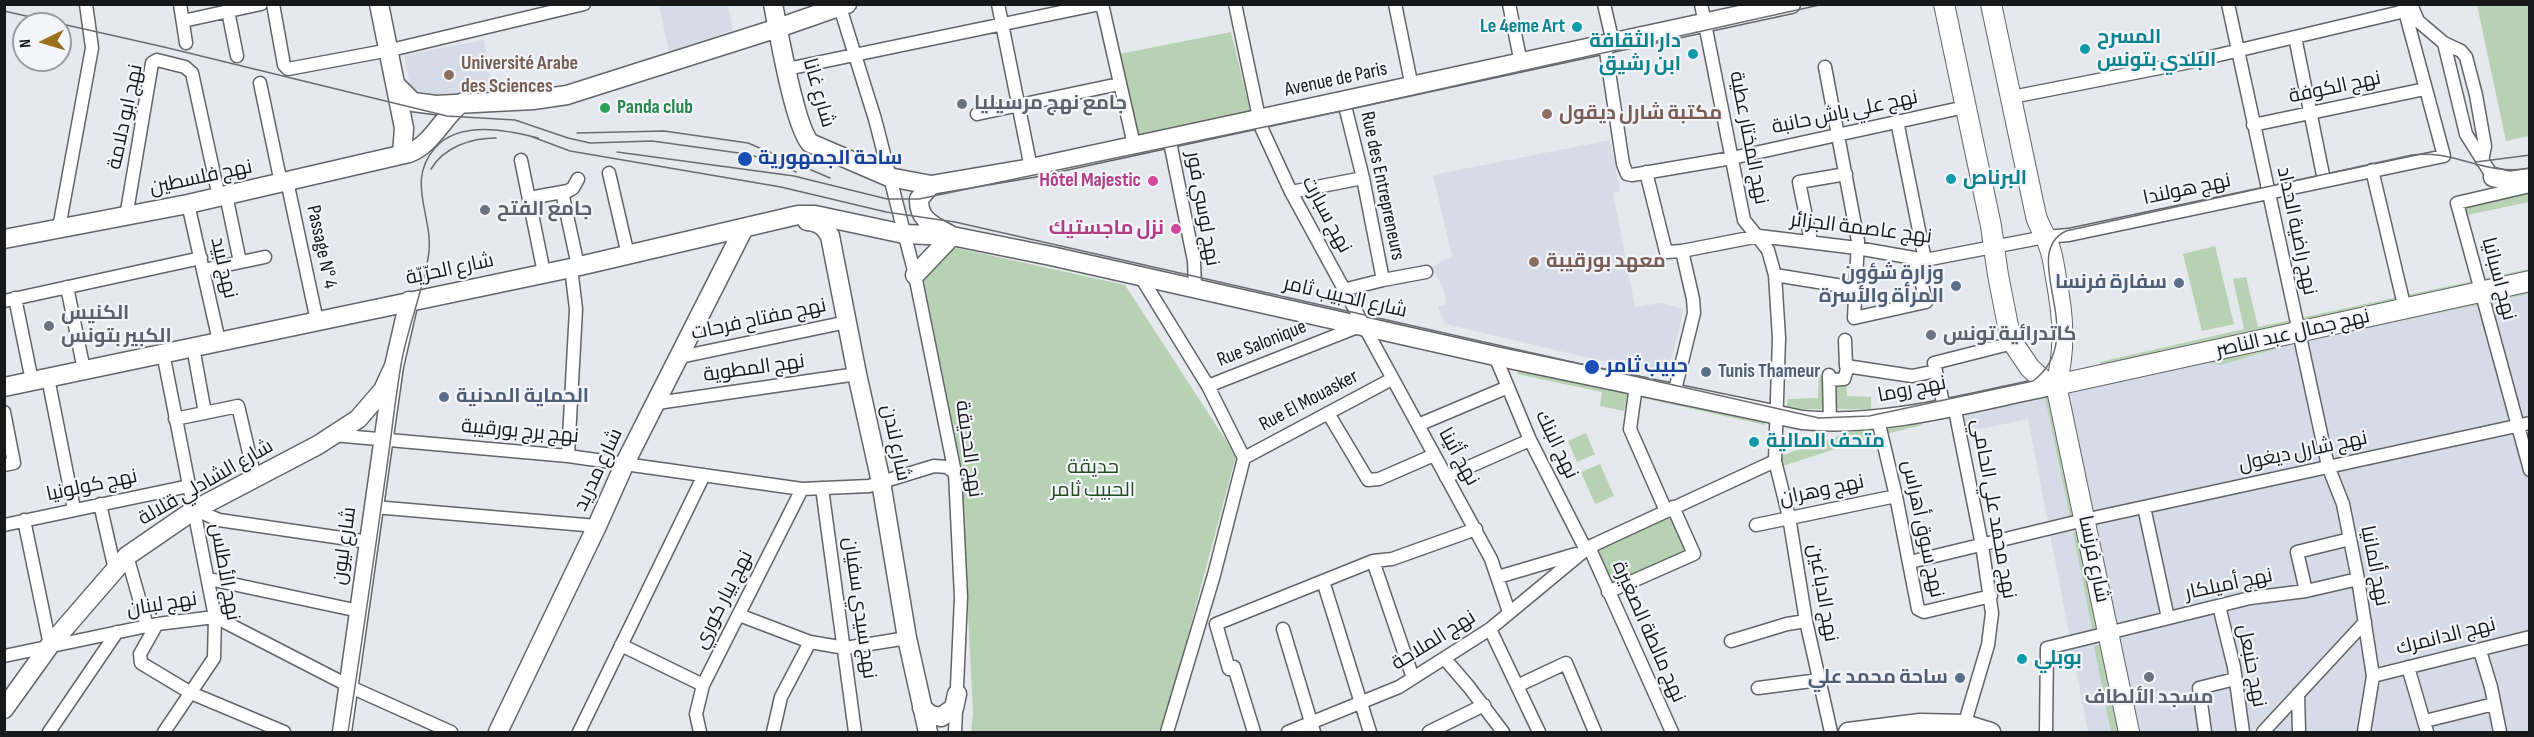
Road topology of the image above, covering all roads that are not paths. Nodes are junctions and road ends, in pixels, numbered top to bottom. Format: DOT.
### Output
graph roads {
  1 [pos="86,4"];
  2 [pos="180,4"];
  3 [pos="261,4"];
  4 [pos="273,4"];
  5 [pos="379,4"];
  6 [pos="584,4"];
  7 [pos="773,4"];
  8 [pos="998,4"];
  9 [pos="1101,4"];
  10 [pos="1235,4"];
  11 [pos="1395,4"];
  12 [pos="1509,4"];
  13 [pos="1604,4"];
  14 [pos="1791,4"];
  15 [pos="1944,4"];
  16 [pos="1991,4"];
  17 [pos="2228,4"];
  18 [pos="842,5"];
  19 [pos="2406,7"];
  20 [pos="228,11"];
  21 [pos="1703,13"];
  22 [pos="183,21"];
  23 [pos="1002,25"];
  24 [pos="778,28"];
  25 [pos="2295,37"];
  26 [pos="186,43"];
  27 [pos="2444,43"];
  28 [pos="1609,44"];
  29 [pos="387,50"];
  30 [pos="2238,51"];
  31 [pos="854,54"];
  32 [pos="237,56"];
  33 [pos="1521,63"];
  34 [pos="1825,67"];
  35 [pos="787,69"];
  36 [pos="260,83"];
  37 [pos="395,84"];
  38 [pos="1119,84"];
  39 [pos="1412,87"];
  40 [pos="2425,89"];
  41 [pos="2012,98"];
  42 [pos="463,102"];
  43 [pos="1344,102"];
  44 [pos="1018,105"];
  45 [pos="1965,107"];
  46 [pos="2311,113"];
  47 [pos="977,114"];
  48 [pos="1259,119"];
  49 [pos="1897,121"];
  50 [pos="2253,125"];
  51 [pos="1839,133"];
  52 [pos="1169,137"];
  53 [pos="1134,145"];
  54 [pos="404,154"];
  55 [pos="1732,158"];
  56 [pos="521,160"];
  57 [pos="2482,161"];
  58 [pos="1031,168"];
  59 [pos="2372,170"];
  60 [pos="1646,172"];
  61 [pos="609,173"];
  62 [pos="1846,174"];
  63 [pos="889,177"];
  64 [pos="2493,177"];
  65 [pos="1363,178"];
  66 [pos="2529,178"];
  67 [pos="578,179"];
  68 [pos="2324,180"];
  69 [pos="284,182"];
  70 [pos="931,185"];
  71 [pos="2529,186"];
  72 [pos="562,192"];
  73 [pos="1291,192"];
  74 [pos="2268,192"];
  75 [pos="223,196"];
  76 [pos="529,198"];
  77 [pos="188,204"];
  78 [pos="126,217"];
  79 [pos="764,223"];
  80 [pos="59,228"];
  81 [pos="744,228"];
  82 [pos="904,234"];
  83 [pos="952,236"];
  84 [pos="1758,236"];
  85 [pos="2051,236"];
  86 [pos="4,239"];
  87 [pos="1811,241"];
  88 [pos="1857,248"];
  89 [pos="1994,248"];
  90 [pos="1682,251"];
  91 [pos="628,255"];
  92 [pos="265,257"];
  93 [pos="1921,260"];
  94 [pos="240,262"];
  95 [pos="202,264"];
  96 [pos="575,267"];
  97 [pos="1426,272"];
  98 [pos="544,273"];
  99 [pos="915,274"];
  100 [pos="1139,274"];
  101 [pos="1775,275"];
  102 [pos="1383,280"];
  103 [pos="2529,281"];
  104 [pos="67,287"];
  105 [pos="1195,287"];
  106 [pos="1855,288"];
  107 [pos="1343,290"];
  108 [pos="2482,292"];
  109 [pos="10,300"];
  110 [pos="409,301"];
  111 [pos="2404,309"];
  112 [pos="361,312"];
  113 [pos="317,321"];
  114 [pos="847,322"];
  115 [pos="1364,325"];
  116 [pos="2298,332"];
  117 [pos="1845,340"];
  118 [pos="219,341"];
  119 [pos="2013,343"];
  120 [pos="193,347"];
  121 [pos="163,353"];
  122 [pos="1495,356"];
  123 [pos="395,357"];
  124 [pos="680,357"];
  125 [pos="1848,366"];
  126 [pos="84,370"];
  127 [pos="1936,371"];
  128 [pos="857,374"];
  129 [pos="1392,378"];
  130 [pos="40,379"];
  131 [pos="2056,385"];
  132 [pos="1208,386"];
  133 [pos="1636,386"];
  134 [pos="4,387"];
  135 [pos="1508,387"];
  136 [pos="1674,394"];
  137 [pos="657,403"];
  138 [pos="1949,406"];
  139 [pos="4,412"];
  140 [pos="205,413"];
  141 [pos="1328,413"];
  142 [pos="1776,414"];
  143 [pos="175,419"];
  144 [pos="1878,420"];
  145 [pos="1830,423"];
  146 [pos="1418,425"];
  147 [pos="2524,425"];
  148 [pos="333,435"];
  149 [pos="383,439"];
  150 [pos="1530,440"];
  151 [pos="1434,454"];
  152 [pos="568,456"];
  153 [pos="1244,458"];
  154 [pos="1775,461"];
  155 [pos="626,463"];
  156 [pos="4,465"];
  157 [pos="2328,466"];
  158 [pos="2529,470"];
  159 [pos="955,473"];
  160 [pos="704,475"];
  161 [pos="1446,477"];
  162 [pos="255,478"];
  163 [pos="882,482"];
  164 [pos="189,486"];
  165 [pos="822,488"];
  166 [pos="802,489"];
  167 [pos="1896,496"];
  168 [pos="100,504"];
  169 [pos="374,507"];
  170 [pos="2144,507"];
  171 [pos="74,509"];
  172 [pos="196,509"];
  173 [pos="1670,509"];
  174 [pos="1789,517"];
  175 [pos="24,520"];
  176 [pos="2084,520"];
  177 [pos="4,525"];
  178 [pos="1756,525"];
  179 [pos="597,526"];
  180 [pos="1476,529"];
  181 [pos="2350,539"];
  182 [pos="369,542"];
  183 [pos="1982,545"];
  184 [pos="1586,550"];
  185 [pos="1373,561"];
  186 [pos="1910,562"];
  187 [pos="121,563"];
  188 [pos="1498,577"];
  189 [pos="209,579"];
  190 [pos="2358,579"];
  191 [pos="1323,581"];
  192 [pos="2306,591"];
  193 [pos="1608,592"];
  194 [pos="1991,597"];
  195 [pos="2219,606"];
  196 [pos="359,611"];
  197 [pos="1509,612"];
  198 [pos="739,615"];
  199 [pos="215,617"];
  200 [pos="2168,618"];
  201 [pos="1806,621"];
  202 [pos="2365,622"];
  203 [pos="152,625"];
  204 [pos="1283,629"];
  205 [pos="1490,629"];
  206 [pos="117,632"];
  207 [pos="2108,633"];
  208 [pos="2529,637"];
  209 [pos="907,639"];
  210 [pos="1731,641"];
  211 [pos="810,642"];
  212 [pos="50,645"];
  213 [pos="621,645"];
  214 [pos="845,648"];
  215 [pos="2480,651"];
  216 [pos="4,656"];
  217 [pos="1445,659"];
  218 [pos="2408,667"];
  219 [pos="2373,676"];
  220 [pos="1413,678"];
  221 [pos="2235,679"];
  222 [pos="1819,680"];
  223 [pos="348,685"];
  224 [pos="703,685"];
  225 [pos="1517,686"];
  226 [pos="1758,688"];
  227 [pos="191,693"];
  228 [pos="957,694"];
  229 [pos="2298,694"];
  230 [pos="1359,703"];
  231 [pos="2494,704"];
  232 [pos="1484,705"];
  233 [pos="922,708"];
  234 [pos="4,709"];
  235 [pos="2426,727"];
  236 [pos="1313,728"];
  237 [pos="1963,728"];
  238 [pos="49,732"];
  239 [pos="164,732"];
  240 [pos="284,732"];
  241 [pos="342,732"];
  242 [pos="451,732"];
  243 [pos="498,732"];
  244 [pos="579,732"];
  245 [pos="700,732"];
  246 [pos="773,732"];
  247 [pos="855,732"];
  248 [pos="928,732"];
  249 [pos="956,732"];
  250 [pos="1167,732"];
  251 [pos="1254,732"];
  252 [pos="1288,732"];
  253 [pos="1370,732"];
  254 [pos="1429,732"];
  255 [pos="1503,732"];
  256 [pos="1539,732"];
  257 [pos="1595,732"];
  258 [pos="1672,732"];
  259 [pos="1832,732"];
  260 [pos="1848,732"];
  261 [pos="1991,732"];
  262 [pos="2046,732"];
  263 [pos="2129,732"];
  264 [pos="2205,732"];
  265 [pos="2243,732"];
  266 [pos="2263,732"];
  267 [pos="2299,732"];
  268 [pos="2364,732"];
  269 [pos="2500,732"];
  1 -- 80 [label="street"];
  2 -- 22 [label="street"];
  3 -- 20 [label="street"];
  4 -- 29 [label="street"];
  5 -- 29 [label="main road"];
  6 -- 29 [label="street"];
  7 -- 24 [label="main road, شارع غانا"];
  8 -- 23 [label="street"];
  9 -- 23 [label="street"];
  9 -- 38 [label="street"];
  10 -- 48 [label="street, نهج سبارت"];
  11 -- 39 [label="street"];
  12 -- 33 [label="street"];
  13 -- 28 [label="street"];
  14 -- 21 [label="main road, Avenue de Paris"];
  15 -- 45 [label="main road"];
  16 -- 41 [label="main road"];
  17 -- 30 [label="street, نهج راضية الحداد"];
  18 -- 24 [label="main road"];
  18 -- 31 [label="street, نهج الحديقة"];
  19 -- 25 [label="street"];
  19 -- 27 [label="street"];
  19 -- 40 [label="street"];
  20 -- 22 [label="street"];
  20 -- 32 [label="street"];
  21 -- 28 [label="main road, Avenue de Paris"];
  21 -- 55 [label="street, نهج المختار عطية"];
  22 -- 26 [label="street"];
  23 -- 31 [label="street"];
  23 -- 44 [label="street"];
  24 -- 35 [label="main road, شارع غانا"];
  24 -- 42 [label="main road"];
  25 -- 30 [label="street"];
  25 -- 46 [label="street"];
  27 -- 57 [label="street"];
  27 -- 57 [label="street"];
  28 -- 33 [label="main road, Avenue de Paris"];
  28 -- 60 [label="street, نهج علي باش حانبة"];
  29 -- 37 [label="main road"];
  30 -- 41 [label="street"];
  30 -- 50 [label="street, نهج راضية الحداد"];
  31 -- 35 [label="street"];
  31 -- 63 [label="street, نهج الحديقة"];
  33 -- 39 [label="main road, Avenue de Paris"];
  34 -- 51 [label="street"];
  35 -- 63 [label="main road, شارع غانا"];
  36 -- 69 [label="street, Passage N° 4"];
  37 -- 42 [label="main road"];
  37 -- 54 [label="main road"];
  38 -- 44 [label="street"];
  38 -- 53 [label="street"];
  39 -- 43 [label="main road, Avenue de Paris"];
  40 -- 46 [label="street, نهج الكوفة"];
  40 -- 59 [label="street, نهج هولندا"];
  41 -- 85 [label="main road"];
  42 -- 54 [label="main road"];
  43 -- 48 [label="main road, Avenue de Paris"];
  43 -- 65 [label="street, Rue des Entrepreneurs"];
  44 -- 47 [label="street"];
  44 -- 58 [label="street"];
  45 -- 49 [label="street, نهج علي باش حانبة"];
  45 -- 89 [label="main road"];
  46 -- 50 [label="street, نهج الكوفة"];
  46 -- 68 [label="street"];
  48 -- 52 [label="main road, Avenue de Paris"];
  48 -- 73 [label="street, نهج سبارت"];
  49 -- 51 [label="street, نهج علي باش حانبة"];
  49 -- 93 [label="street"];
  50 -- 74 [label="street, نهج راضية الحداد"];
  51 -- 55 [label="street, نهج علي باش حانبة"];
  51 -- 62 [label="street"];
  52 -- 53 [label="main road, Avenue de Paris"];
  52 -- 105 [label="street, نهج لوسي فور"];
  53 -- 58 [label="main road, Avenue de Paris"];
  54 -- 69 [label="main road, نهج فلسطين"];
  55 -- 60 [label="street, نهج علي باش حانبة"];
  55 -- 84 [label="street, نهج المختار عطية"];
  56 -- 76 [label="street"];
  57 -- 64 [label="street"];
  58 -- 70 [label="main road, Avenue de Paris"];
  59 -- 68 [label="street, نهج هولندا"];
  59 -- 111 [label="street"];
  60 -- 90 [label="street"];
  61 -- 91 [label="street"];
  62 -- 87 [label="street"];
  62 -- 88 [label="street"];
  63 -- 70 [label="main road, Avenue de Paris"];
  63 -- 82 [label="street, نهج الحديقة"];
  64 -- 66 [label="main road"];
  65 -- 73 [label="street"];
  65 -- 102 [label="street, Rue des Entrepreneurs"];
  67 -- 72 [label="street"];
  68 -- 74 [label="street, نهج هولندا"];
  69 -- 75 [label="main road, نهج فلسطين"];
  69 -- 113 [label="street, Passage N° 4"];
  70 -- 83 [label="main road"];
  71 -- 108 [label="street, نهج اسبانيا"];
  72 -- 76 [label="street"];
  72 -- 96 [label="street"];
  73 -- 107 [label="street, نهج سبارت"];
  74 -- 85 [label="street, نهج هولندا"];
  74 -- 116 [label="street, نهج راضية الحداد"];
  75 -- 77 [label="main road, نهج فلسطين"];
  75 -- 78 [label="street, نهج ابو دلامة"];
  75 -- 94 [label="street"];
  76 -- 98 [label="street"];
  77 -- 78 [label="main road, نهج فلسطين"];
  77 -- 95 [label="street, نهج لبيد"];
  78 -- 80 [label="main road, نهج فلسطين"];
  79 -- 81 [label="main road, شارع الحرّيّة"];
  79 -- 82 [label="main road, شارع الحرّيّة"];
  79 -- 114 [label="main road, شارع لندن"];
  80 -- 86 [label="main road, نهج فلسطين"];
  81 -- 91 [label="main road, شارع الحرّيّة"];
  81 -- 124 [label="main road, شارع مدريد"];
  82 -- 83 [label="main road, شارع الحبيب ثامر"];
  82 -- 99 [label="street, نهج الحديقة"];
  83 -- 99 [label="main road"];
  83 -- 100 [label="main road, شارع الحبيب ثامر"];
  84 -- 87 [label="street, نهج عاصمة الجزائر"];
  84 -- 90 [label="street, نهج عاصمة الجزائر"];
  84 -- 101 [label="street, نهج المختار عطية"];
  85 -- 89 [label="street, نهج هولندا"];
  85 -- 131 [label="main road"];
  87 -- 88 [label="street, نهج عاصمة الجزائر"];
  88 -- 93 [label="street, نهج عاصمة الجزائر"];
  88 -- 106 [label="street"];
  89 -- 93 [label="street, نهج عاصمة الجزائر"];
  89 -- 119 [label="main road"];
  90 -- 136 [label="street"];
  91 -- 96 [label="main road, شارع الحرّيّة"];
  92 -- 94 [label="street"];
  93 -- 106 [label="street"];
  94 -- 95 [label="street"];
  95 -- 104 [label="street"];
  95 -- 118 [label="street, نهج لبيد"];
  96 -- 98 [label="main road, شارع الحرّيّة"];
  96 -- 152 [label="street"];
  97 -- 102 [label="street"];
  98 -- 110 [label="main road, شارع الحرّيّة"];
  99 -- 159 [label="street, نهج الحديقة"];
  100 -- 105 [label="main road, شارع الحبيب ثامر"];
  100 -- 132 [label="street"];
  101 -- 106 [label="street"];
  101 -- 142 [label="street, نهج المختار عطية"];
  102 -- 107 [label="street"];
  103 -- 108 [label="main road, نهج جمال عبد الناصر"];
  104 -- 109 [label="street"];
  104 -- 126 [label="street"];
  105 -- 115 [label="main road, شارع الحبيب ثامر"];
  107 -- 115 [label="street, نهج سبارت"];
  108 -- 111 [label="main road, نهج جمال عبد الناصر"];
  108 -- 147 [label="street, نهج اسبانيا"];
  109 -- 130 [label="street"];
  110 -- 112 [label="main road, شارع الحرّيّة"];
  110 -- 123 [label="main road"];
  111 -- 116 [label="main road, نهج جمال عبد الناصر"];
  112 -- 113 [label="main road, شارع الحرّيّة"];
  112 -- 123 [label="main road"];
  113 -- 118 [label="main road, شارع الحرّيّة"];
  114 -- 124 [label="street, نهج مفتاح فرحات"];
  114 -- 128 [label="main road, شارع لندن"];
  115 -- 122 [label="main road, شارع الحبيب ثامر"];
  115 -- 129 [label="street, نهج أثينا"];
  115 -- 132 [label="street, Rue Salonique"];
  116 -- 131 [label="main road, نهج جمال عبد الناصر"];
  116 -- 157 [label="street, نهج راضية الحداد"];
  117 -- 125 [label="street"];
  118 -- 120 [label="main road, شارع الحرّيّة"];
  119 -- 127 [label="street"];
  119 -- 131 [label="main road"];
  120 -- 121 [label="main road, شارع الحرّيّة"];
  120 -- 140 [label="street"];
  121 -- 126 [label="main road, شارع الحرّيّة"];
  121 -- 143 [label="street, نهج الأطلس"];
  122 -- 133 [label="main road, شارع الحبيب ثامر"];
  122 -- 135 [label="street, نهج البنك"];
  123 -- 148 [label="main road, شارع الشادلي قلالة"];
  123 -- 149 [label="main road, شارع ليون"];
  124 -- 137 [label="main road, شارع مدريد"];
  125 -- 127 [label="street"];
  125 -- 145 [label="street"];
  126 -- 130 [label="main road, شارع الحرّيّة"];
  127 -- 138 [label="street, نهج محمد علي الحامي"];
  128 -- 137 [label="street, نهج المطوية"];
  128 -- 163 [label="main road, شارع لندن"];
  129 -- 141 [label="street, Rue El Mouasker"];
  129 -- 146 [label="street, نهج أثينا"];
  130 -- 134 [label="main road, شارع الحرّيّة"];
  130 -- 171 [label="street"];
  131 -- 138 [label="main road, نهج روما"];
  131 -- 176 [label="main road, شارع فرنسا"];
  132 -- 153 [label="street"];
  133 -- 136 [label="main road, شارع الحبيب ثامر"];
  133 -- 173 [label="street"];
  135 -- 146 [label="street"];
  135 -- 150 [label="street, نهج البنك"];
  136 -- 142 [label="main road, شارع الحبيب ثامر"];
  137 -- 155 [label="main road, شارع مدريد"];
  138 -- 144 [label="main road, نهج روما"];
  138 -- 183 [label="street, نهج محمد علي الحامي"];
  139 -- 156 [label="street"];
  140 -- 143 [label="street"];
  140 -- 162 [label="street"];
  141 -- 151 [label="street"];
  141 -- 153 [label="street, Rue El Mouasker"];
  142 -- 145 [label="main road, نهج روما"];
  142 -- 154 [label="street, نهج المختار عطية"];
  143 -- 164 [label="street, نهج الأطلس"];
  144 -- 145 [label="main road, نهج روما"];
  144 -- 167 [label="street, نهج سوق أهراس"];
  146 -- 151 [label="street, نهج أثينا"];
  147 -- 157 [label="street, نهج شارل ديغول"];
  147 -- 158 [label="street, نهج اسبانيا"];
  148 -- 149 [label="street, نهج برج بورقيبة"];
  148 -- 162 [label="main road, شارع الشادلي قلالة"];
  149 -- 152 [label="street, نهج برج بورقيبة"];
  149 -- 169 [label="main road, شارع ليون"];
  150 -- 161 [label="street"];
  150 -- 184 [label="street, نهج البنك"];
  151 -- 161 [label="street, نهج أثينا"];
  152 -- 155 [label="street, نهج برج بورقيبة"];
  153 -- 250 [label="street"];
  154 -- 173 [label="street"];
  154 -- 174 [label="street, نهج الدباغين"];
  155 -- 160 [label="street, نهج برج بورقيبة"];
  155 -- 179 [label="main road, شارع مدريد"];
  157 -- 170 [label="street, نهج شارل ديغول"];
  157 -- 181 [label="street, نهج ألمانيا"];
  159 -- 163 [label="street, نهج برج بورقيبة"];
  159 -- 228 [label="street, نهج الحديقة"];
  160 -- 166 [label="street, نهج برج بورقيبة"];
  160 -- 213 [label="street"];
  161 -- 180 [label="street, نهج أثينا"];
  162 -- 172 [label="main road, شارع الشادلي قلالة"];
  163 -- 165 [label="street, نهج برج بورقيبة"];
  163 -- 209 [label="main road, شارع لندن"];
  164 -- 168 [label="street, نهج كولونيا"];
  164 -- 172 [label="street, نهج الأطلس"];
  165 -- 166 [label="street, نهج برج بورقيبة"];
  165 -- 214 [label="street, نهج سيدي سفيان"];
  166 -- 198 [label="street, نهج بيار كوري"];
  167 -- 174 [label="street, نهج وهران"];
  167 -- 186 [label="street, نهج سوق أهراس"];
  168 -- 171 [label="street, نهج كولونيا"];
  168 -- 187 [label="street"];
  169 -- 179 [label="street"];
  169 -- 182 [label="main road, شارع ليون"];
  170 -- 176 [label="street, نهج شارل ديغول"];
  170 -- 200 [label="street"];
  171 -- 175 [label="street, نهج كولونيا"];
  172 -- 182 [label="street"];
  172 -- 187 [label="main road, شارع الشادلي قلالة"];
  172 -- 189 [label="street, نهج الأطلس"];
  173 -- 184 [label="street"];
  173 -- 193 [label="street"];
  174 -- 178 [label="street, نهج وهران"];
  174 -- 201 [label="street, نهج الدباغين"];
  175 -- 177 [label="street, نهج كولونيا"];
  175 -- 212 [label="street"];
  176 -- 183 [label="street, نهج شارل ديغول"];
  176 -- 207 [label="main road, شارع فرنسا"];
  179 -- 243 [label="main road, شارع مدريد"];
  180 -- 185 [label="street"];
  180 -- 188 [label="street, نهج أثينا"];
  181 -- 190 [label="street, نهج ألمانيا"];
  181 -- 192 [label="street"];
  182 -- 196 [label="main road, شارع ليون"];
  183 -- 186 [label="street, نهج شارل ديغول"];
  183 -- 194 [label="street, نهج محمد علي الحامي"];
  184 -- 188 [label="street"];
  184 -- 193 [label="street, نهج مالطة الصغيرة"];
  184 -- 197 [label="street, نهج الملاحة"];
  185 -- 191 [label="street"];
  185 -- 220 [label="street"];
  186 -- 194 [label="street, نهج سوق أهراس"];
  187 -- 203 [label="street"];
  187 -- 212 [label="main road, شارع الشادلي قلالة"];
  188 -- 197 [label="street, نهج أثينا"];
  189 -- 196 [label="street"];
  189 -- 199 [label="street, نهج الأطلس"];
  190 -- 192 [label="street, نهج أميلكار"];
  190 -- 202 [label="street, نهج ألمانيا"];
  191 -- 230 [label="street"];
  191 -- 251 [label="street"];
  192 -- 195 [label="street, نهج أميلكار"];
  193 -- 258 [label="street, نهج مالطة الصغيرة"];
  194 -- 237 [label="street, نهج محمد علي الحامي"];
  195 -- 200 [label="street, نهج أميلكار"];
  195 -- 221 [label="street, نهج حنبعل"];
  196 -- 223 [label="main road, شارع ليون"];
  197 -- 205 [label="street, نهج الملاحة"];
  198 -- 211 [label="street"];
  198 -- 224 [label="street, نهج بيار كوري"];
  199 -- 203 [label="street, نهج لبنان"];
  199 -- 223 [label="street, نهج لبنان"];
  199 -- 227 [label="street, نهج الأطلس"];
  200 -- 207 [label="street, نهج أميلكار"];
  201 -- 210 [label="street"];
  201 -- 222 [label="street, نهج الدباغين"];
  202 -- 219 [label="street, نهج ألمانيا"];
  202 -- 229 [label="street"];
  203 -- 206 [label="street, نهج لبنان"];
  203 -- 227 [label="street"];
  204 -- 236 [label="street"];
  205 -- 217 [label="street, نهج الملاحة"];
  205 -- 225 [label="street"];
  206 -- 212 [label="street, نهج لبنان"];
  206 -- 238 [label="street"];
  207 -- 262 [label="street, نهج أميلكار"];
  207 -- 263 [label="main road, شارع فرنسا"];
  208 -- 215 [label="street, نهج الدانمرك"];
  209 -- 214 [label="street"];
  209 -- 233 [label="main road, شارع لندن"];
  211 -- 214 [label="street"];
  211 -- 246 [label="street"];
  212 -- 216 [label="street, نهج لبنان"];
  212 -- 234 [label="main road, شارع الشادلي قلالة"];
  213 -- 224 [label="street"];
  213 -- 244 [label="street"];
  214 -- 247 [label="street, نهج سيدي سفيان"];
  215 -- 218 [label="street, نهج الدانمرك"];
  215 -- 231 [label="street"];
  217 -- 220 [label="street, نهج الملاحة"];
  217 -- 232 [label="street"];
  218 -- 219 [label="street, نهج الدانمرك"];
  218 -- 235 [label="street"];
  219 -- 268 [label="street, نهج ألمانيا"];
  220 -- 230 [label="street, نهج الملاحة"];
  221 -- 264 [label="street"];
  221 -- 265 [label="street, نهج حنبعل"];
  222 -- 226 [label="street"];
  222 -- 259 [label="street, نهج الدباغين"];
  223 -- 241 [label="main road, شارع ليون"];
  223 -- 242 [label="street, نهج لبنان"];
  224 -- 245 [label="street, نهج بيار كوري"];
  225 -- 256 [label="street"];
  225 -- 257 [label="street"];
  227 -- 239 [label="street, نهج الأطلس"];
  227 -- 240 [label="street"];
  228 -- 233 [label="main road"];
  228 -- 249 [label="street, نهج الحديقة"];
  229 -- 266 [label="street"];
  229 -- 267 [label="street"];
  230 -- 236 [label="street, نهج الملاحة"];
  230 -- 253 [label="street"];
  231 -- 235 [label="street"];
  231 -- 269 [label="street"];
  232 -- 254 [label="street"];
  232 -- 255 [label="street"];
  233 -- 248 [label="main road, شارع لندن"];
  236 -- 252 [label="street, نهج الملاحة"];
  237 -- 260 [label="main road"];
  237 -- 261 [label="main road"];
}
